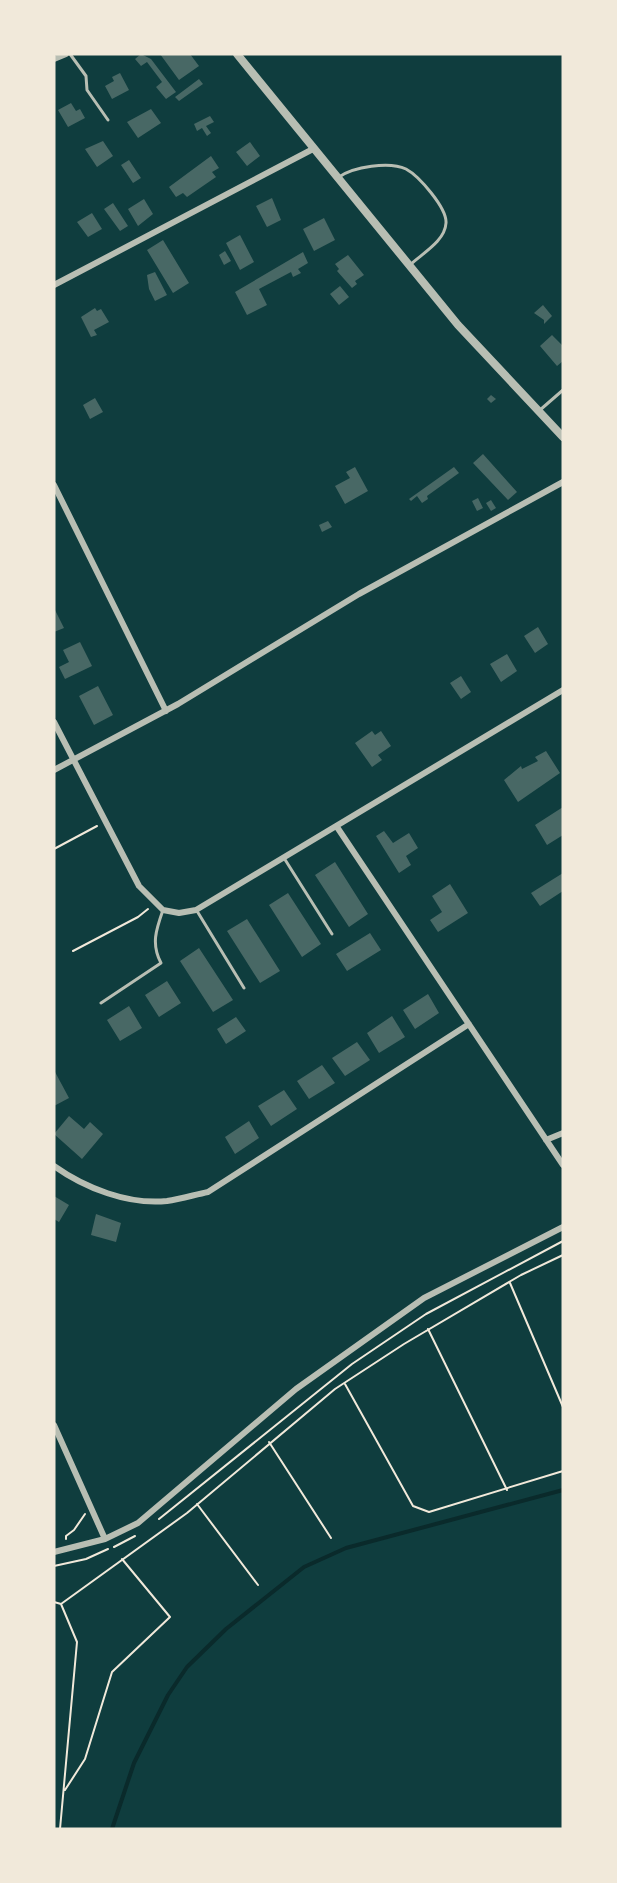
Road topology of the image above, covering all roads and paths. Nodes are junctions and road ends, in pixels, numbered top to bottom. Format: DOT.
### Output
graph roads {
  1 [pos="68,54"];
  2 [pos="237,54"];
  3 [pos="54,59"];
  4 [pos="108,120"];
  5 [pos="313,149"];
  6 [pos="338,177"];
  7 [pos="410,265"];
  8 [pos="54,285"];
  9 [pos="563,390"];
  10 [pos="538,411"];
  11 [pos="563,437"];
  12 [pos="563,482"];
  13 [pos="54,485"];
  14 [pos="563,690"];
  15 [pos="166,711"];
  16 [pos="54,722"];
  17 [pos="73,759"];
  18 [pos="54,770"];
  19 [pos="105,822"];
  20 [pos="337,827"];
  21 [pos="54,849"];
  22 [pos="284,858"];
  23 [pos="154,903"];
  24 [pos="163,910"];
  25 [pos="196,910"];
  26 [pos="332,934"];
  27 [pos="74,951"];
  28 [pos="244,988"];
  29 [pos="101,1003"];
  30 [pos="469,1024"];
  31 [pos="563,1133"];
  32 [pos="546,1140"];
  33 [pos="563,1165"];
  34 [pos="54,1166"];
  35 [pos="563,1227"];
  36 [pos="563,1241"];
  37 [pos="563,1255"];
  38 [pos="509,1282"];
  39 [pos="428,1329"];
  40 [pos="345,1383"];
  41 [pos="563,1407"];
  42 [pos="54,1425"];
  43 [pos="269,1442"];
  44 [pos="563,1471"];
  45 [pos="507,1490"];
  46 [pos="197,1504"];
  47 [pos="93,1510"];
  48 [pos="157,1521"];
  49 [pos="139,1534"];
  50 [pos="331,1538"];
  51 [pos="105,1539"];
  52 [pos="68,1550"];
  53 [pos="54,1552"];
  54 [pos="122,1559"];
  55 [pos="70,1563"];
  56 [pos="54,1566"];
  57 [pos="258,1585"];
  58 [pos="54,1602"];
  59 [pos="61,1604"];
  60 [pos="65,1790"];
  61 [pos="60,1829"];
  1 -- 3 [label="street"];
  1 -- 4 [label="lane"];
  2 -- 5 [label="street"];
  5 -- 6 [label="street"];
  5 -- 8 [label="street"];
  6 -- 7 [label="street"];
  6 -- 7 [label="lane"];
  7 -- 10 [label="street"];
  9 -- 10 [label="lane"];
  10 -- 11 [label="street"];
  12 -- 15 [label="street"];
  13 -- 15 [label="street"];
  14 -- 20 [label="street"];
  15 -- 17 [label="street"];
  16 -- 17 [label="street"];
  17 -- 18 [label="street"];
  17 -- 19 [label="street"];
  19 -- 21 [label="path"];
  19 -- 23 [label="street"];
  20 -- 22 [label="street"];
  20 -- 30 [label="street"];
  22 -- 25 [label="street"];
  22 -- 26 [label="lane"];
  23 -- 24 [label="street"];
  23 -- 27 [label="path"];
  24 -- 25 [label="street"];
  24 -- 29 [label="lane"];
  25 -- 28 [label="lane"];
  30 -- 32 [label="street"];
  30 -- 34 [label="street"];
  31 -- 32 [label="street"];
  32 -- 33 [label="street"];
  35 -- 51 [label="street"];
  36 -- 48 [label="path"];
  37 -- 38 [label="path"];
  38 -- 39 [label="path"];
  38 -- 41 [label="path"];
  39 -- 40 [label="path"];
  39 -- 45 [label="path"];
  40 -- 43 [label="path"];
  40 -- 45 [label="path"];
  42 -- 47 [label="street"];
  43 -- 46 [label="path"];
  43 -- 50 [label="path"];
  44 -- 45 [label="path"];
  46 -- 54 [label="path"];
  46 -- 57 [label="path"];
  47 -- 51 [label="street"];
  47 -- 52 [label="path"];
  49 -- 55 [label="path"];
  51 -- 52 [label="street"];
  52 -- 53 [label="street"];
  52 -- 55 [label="path"];
  54 -- 59 [label="path"];
  54 -- 60 [label="path"];
  55 -- 56 [label="path"];
  58 -- 59 [label="path"];
  59 -- 60 [label="path"];
  60 -- 61 [label="path"];
}
